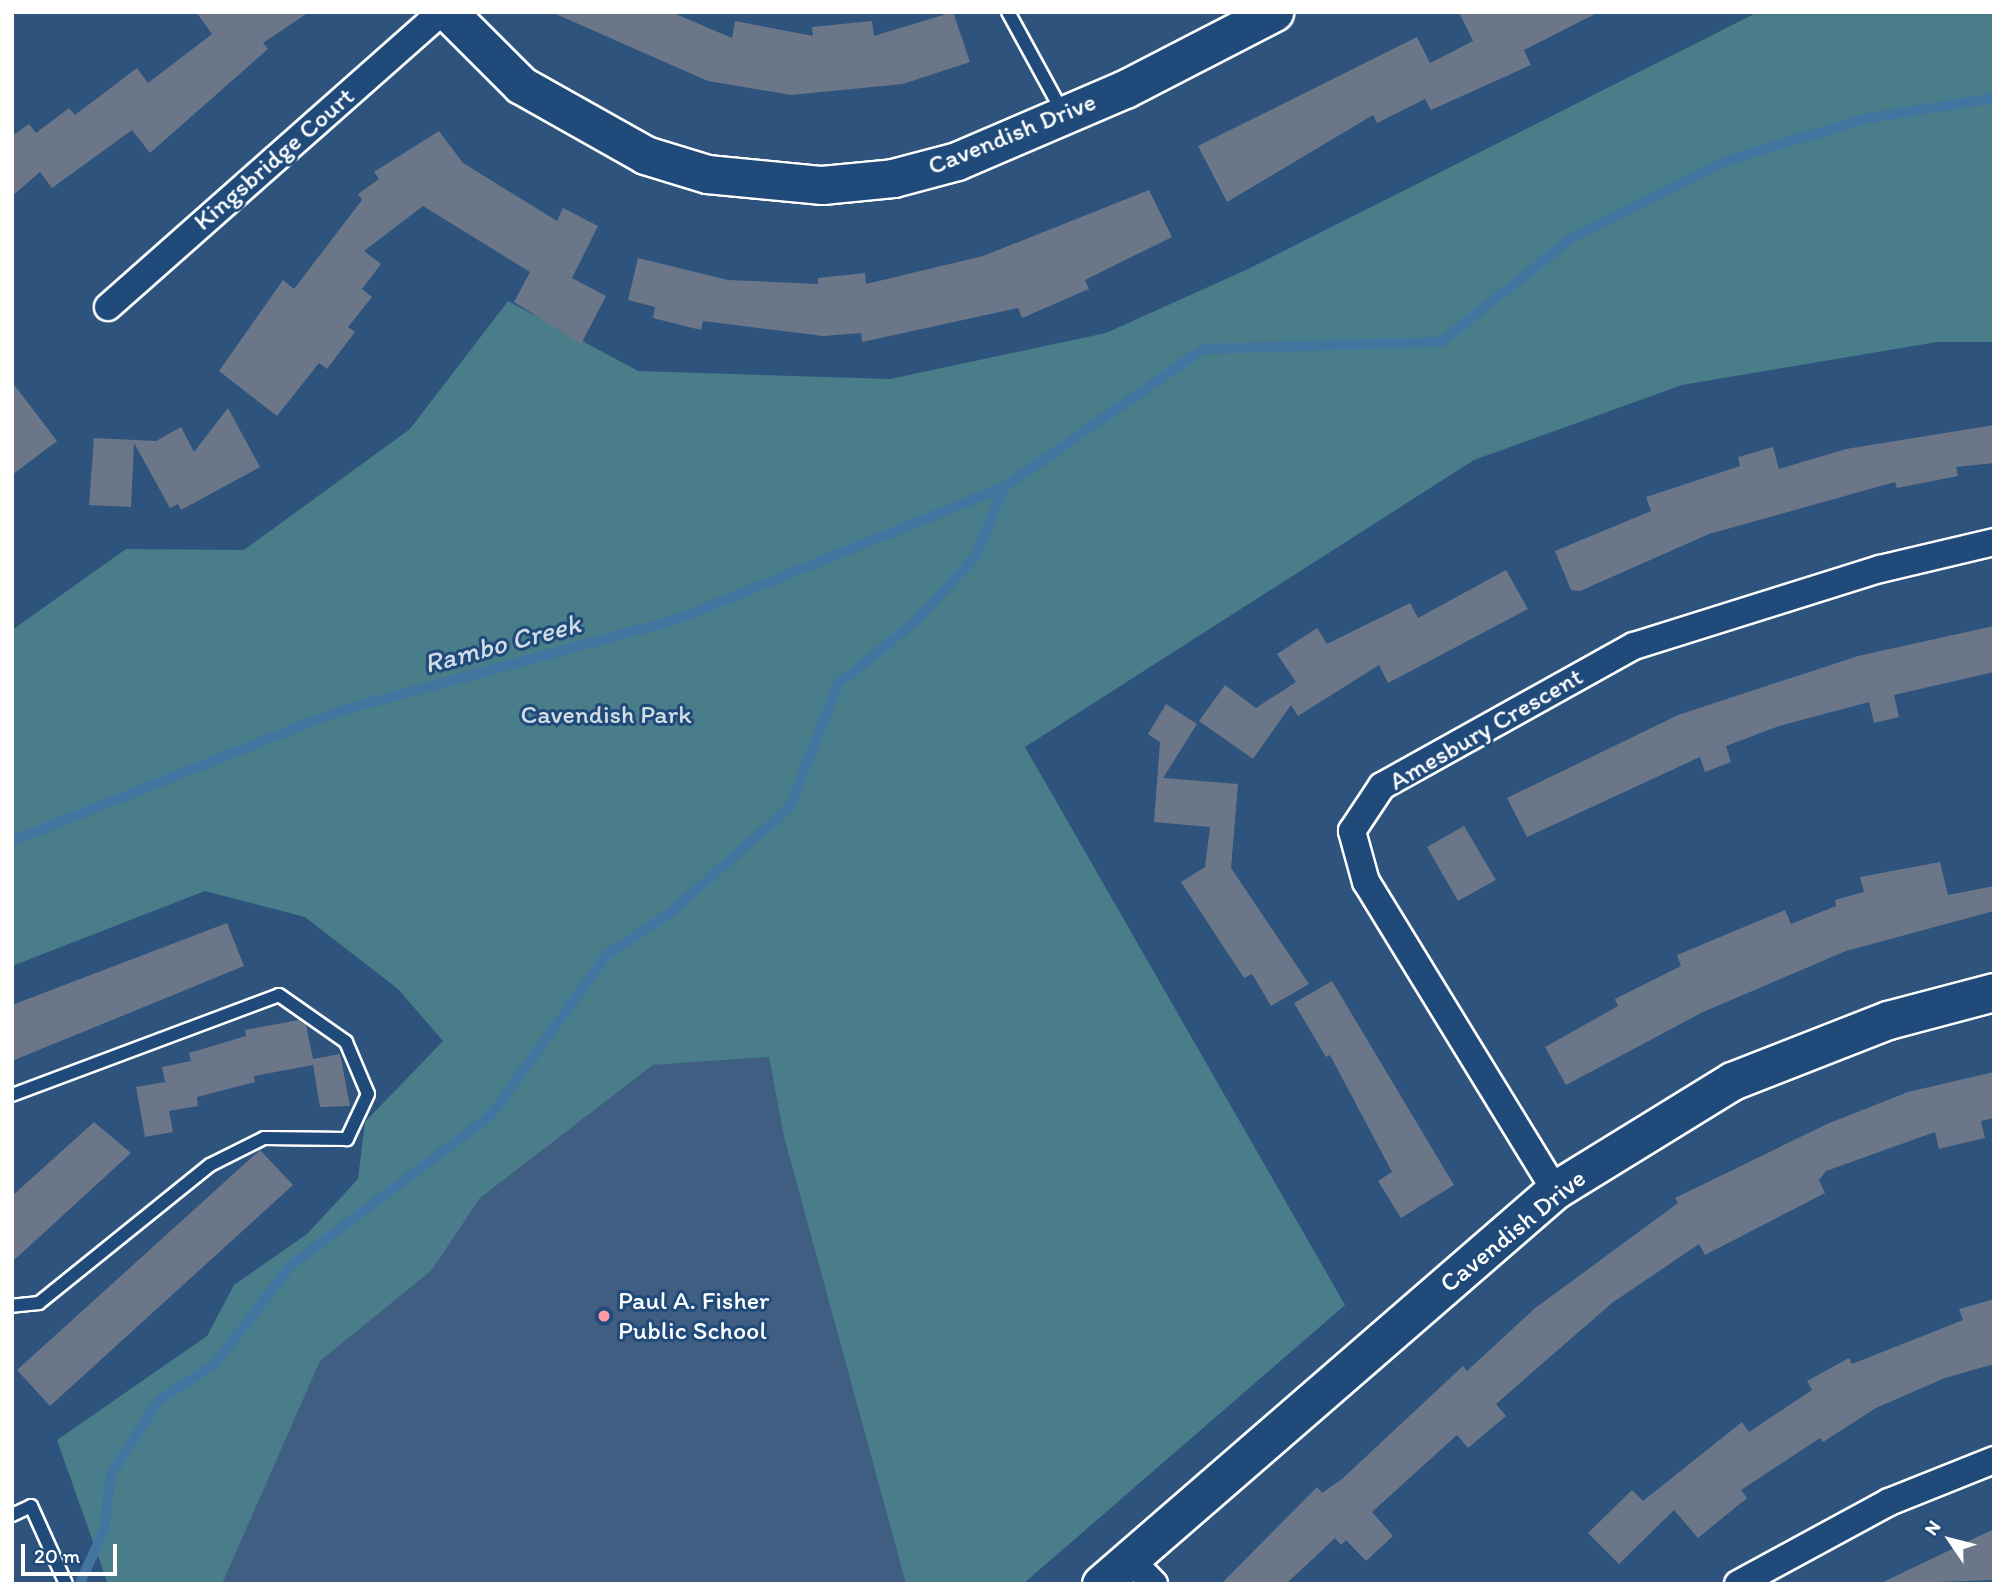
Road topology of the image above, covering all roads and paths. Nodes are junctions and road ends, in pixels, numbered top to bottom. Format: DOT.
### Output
graph roads {
  1 [pos="441,12"];
  2 [pos="448,12"];
  3 [pos="1009,12"];
  4 [pos="1274,12"];
  5 [pos="1064,114"];
  6 [pos="107,307"];
  7 [pos="1994,542"];
  8 [pos="1994,992"];
  9 [pos="12,1095"];
  10 [pos="1555,1190"];
  11 [pos="12,1306"];
  12 [pos="1994,1460"];
  13 [pos="12,1515"];
  14 [pos="1142,1571"];
  15 [pos="66,1584"];
  16 [pos="1101,1584"];
  17 [pos="1738,1584"];
  1 -- 6 [label="street, Kingsbridge Court"];
  2 -- 5 [label="street, Cavendish Drive"];
  3 -- 5 [label="lane"];
  4 -- 5 [label="street, Cavendish Drive"];
  7 -- 10 [label="street, Amesbury Crescent"];
  8 -- 10 [label="street, Cavendish Drive"];
  9 -- 11 [label="lane"];
  10 -- 14 [label="street, Cavendish Drive"];
  12 -- 17 [label="street"];
  13 -- 15 [label="lane"];
  14 -- 16 [label="street, Cavendish Drive"];
}
